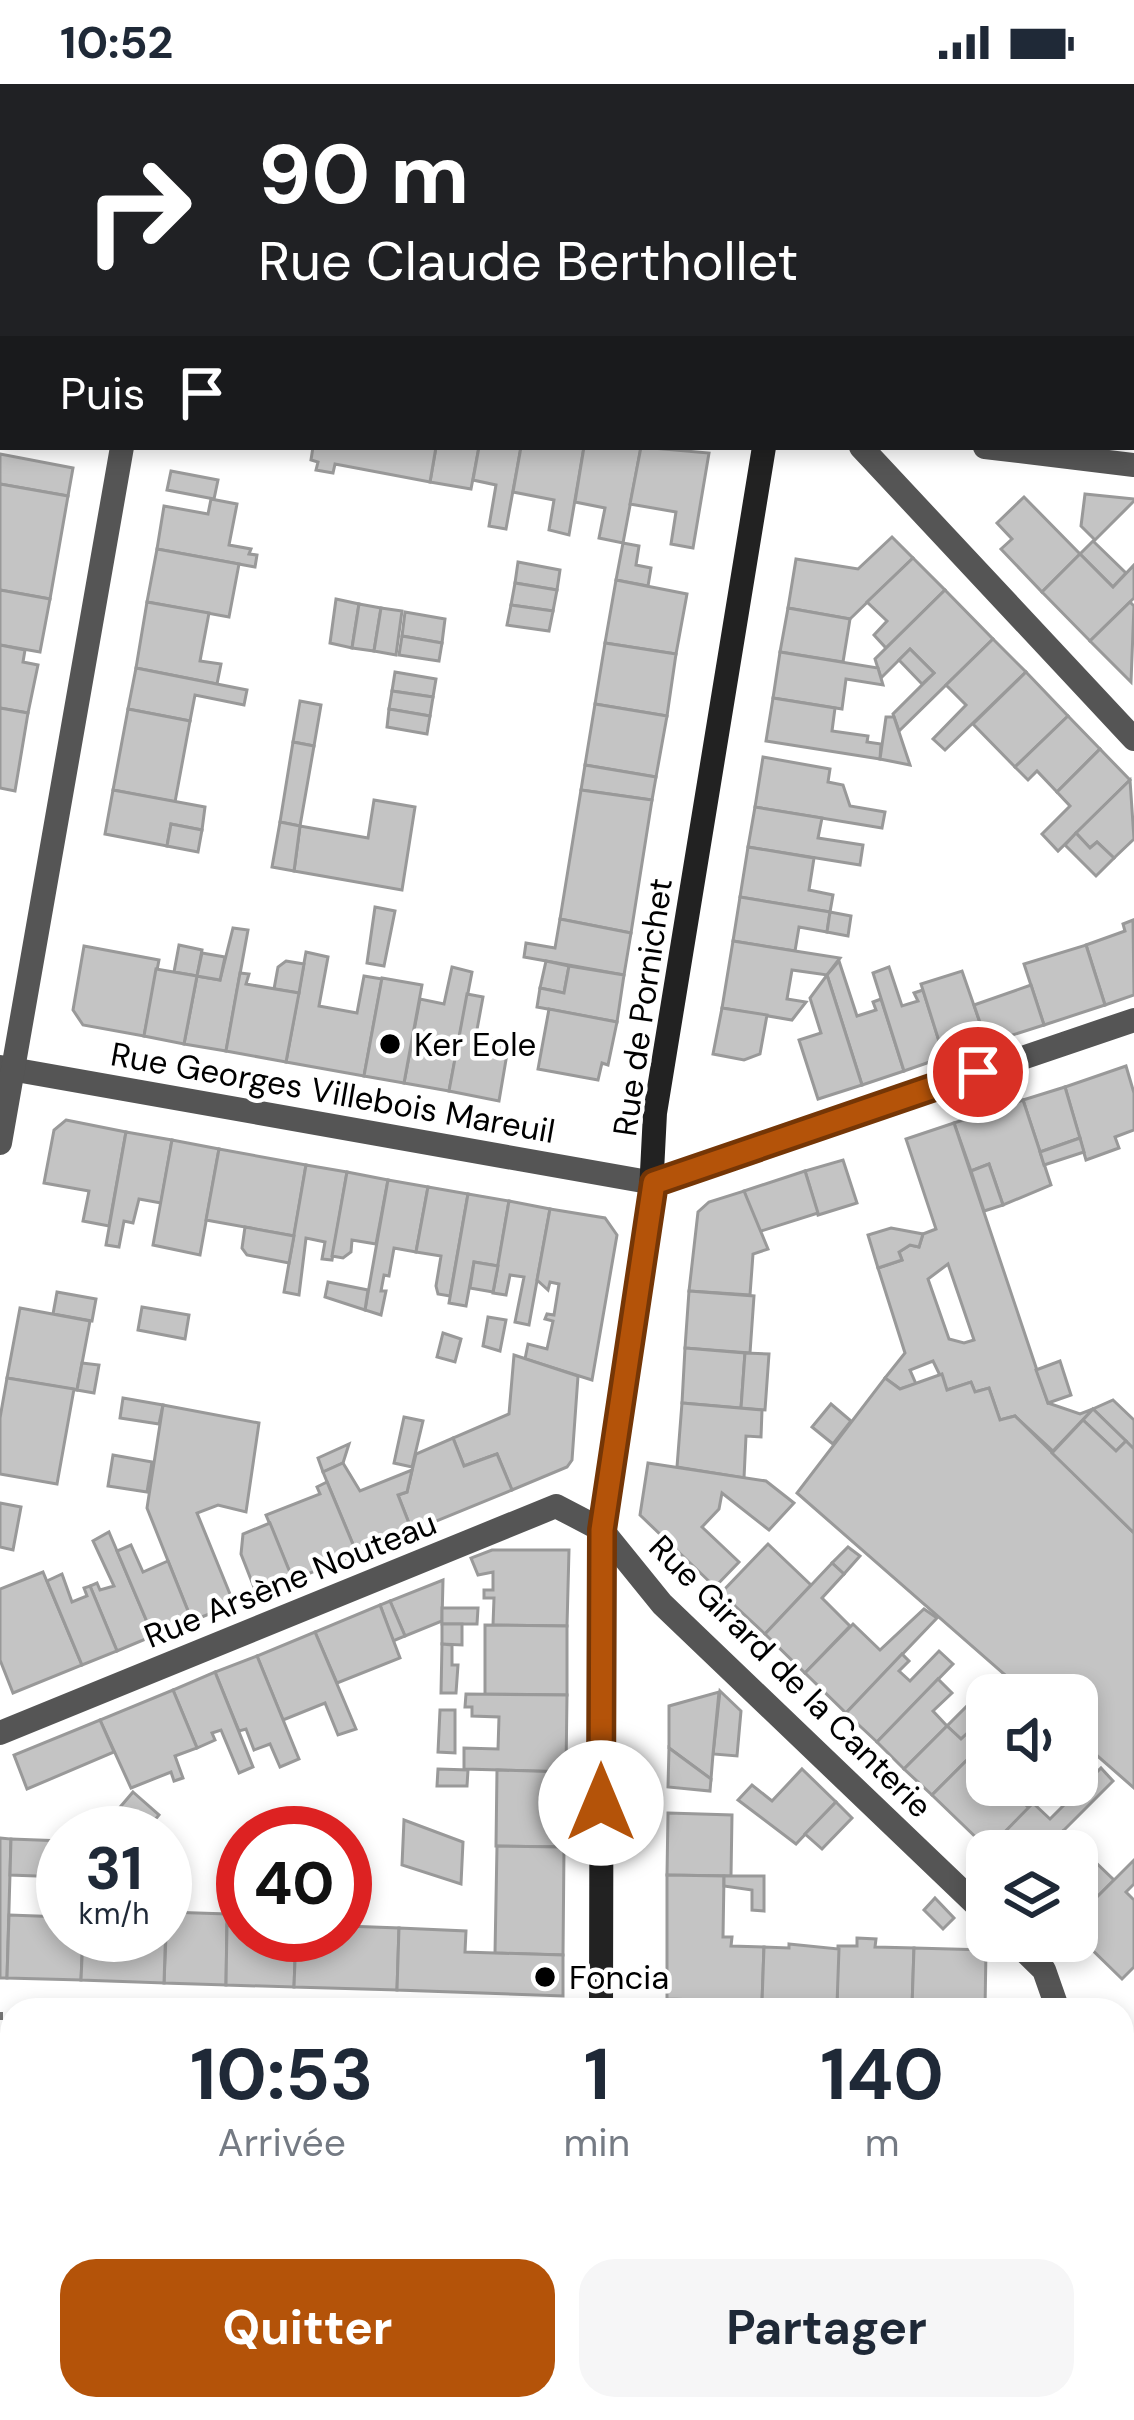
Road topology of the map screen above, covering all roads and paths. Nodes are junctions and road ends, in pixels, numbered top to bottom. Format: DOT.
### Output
graph roads {
  1 [pos="121,450"];
  2 [pos="764,450"];
  3 [pos="865,450"];
  4 [pos="1010,450"];
  5 [pos="1134,465"];
  6 [pos="1134,739"];
  7 [pos="1134,1020"];
  8 [pos="6,1068"];
  9 [pos="0,1143"];
  10 [pos="654,1183"];
  11 [pos="602,1530"];
  12 [pos="0,1732"];
  13 [pos="966,1896"];
  14 [pos="1036,1962"];
  15 [pos="601,1998"];
  16 [pos="1054,1998"];
  1 -- 8 [label="street"];
  2 -- 10 [label="street, Rue de Pornichet"];
  3 -- 6 [label="street"];
  4 -- 5 [label="street"];
  7 -- 10 [label="street"];
  8 -- 9 [label="street"];
  8 -- 10 [label="street, Rue Georges Villebois Mareuil"];
  10 -- 11 [label="street, Rue de Pornichet"];
  11 -- 12 [label="street, Rue Arsène Nouteau"];
  11 -- 13 [label="street, Rue Girard de la Canterie"];
  11 -- 15 [label="street, Rue de Pornichet"];
  14 -- 16 [label="street"];
}
